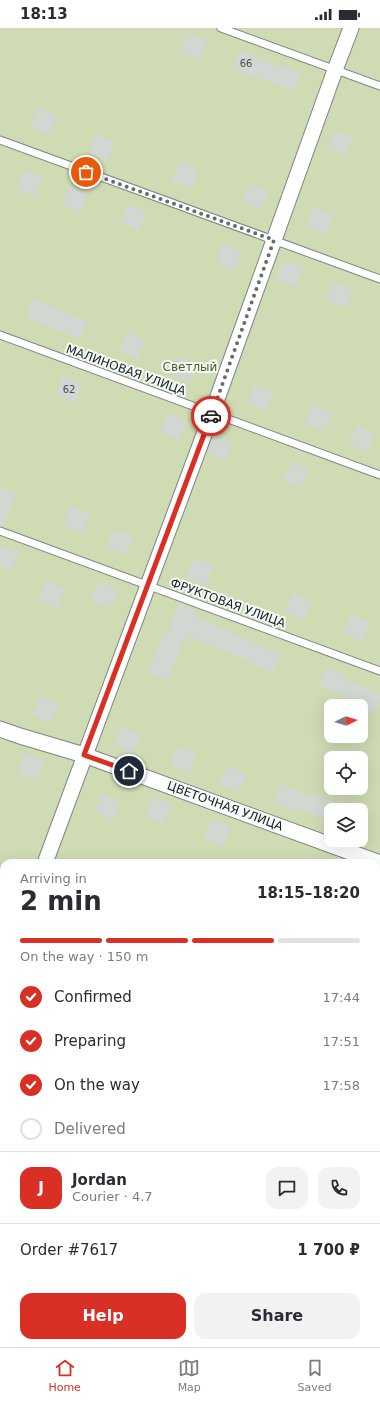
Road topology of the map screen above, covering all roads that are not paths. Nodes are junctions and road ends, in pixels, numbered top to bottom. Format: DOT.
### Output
graph roads {
  1 [pos="221,28"];
  2 [pos="351,28"];
  3 [pos="335,70"];
  4 [pos="380,86"];
  5 [pos="0,140"];
  6 [pos="274,240"];
  7 [pos="380,279"];
  8 [pos="0,335"];
  9 [pos="212,413"];
  10 [pos="380,475"];
  11 [pos="0,531"];
  12 [pos="147,584"];
  13 [pos="380,671"];
  14 [pos="0,729"];
  15 [pos="84,755"];
  16 [pos="46,859"];
  17 [pos="369,859"];
  1 -- 3 [label="lane"];
  2 -- 3 [label="street"];
  3 -- 4 [label="lane"];
  3 -- 6 [label="street"];
  5 -- 6 [label="lane"];
  6 -- 7 [label="lane"];
  6 -- 9 [label="street"];
  8 -- 9 [label="lane, МАЛИНОВАЯ УЛИЦА"];
  9 -- 10 [label="lane, МАЛИНОВАЯ УЛИЦА"];
  9 -- 12 [label="street"];
  11 -- 12 [label="lane, ФРУКТОВАЯ УЛИЦА"];
  12 -- 13 [label="lane, ФРУКТОВАЯ УЛИЦА"];
  12 -- 15 [label="street"];
  14 -- 15 [label="street, ЦВЕТОЧНАЯ УЛИЦА"];
  15 -- 16 [label="street"];
  15 -- 17 [label="street, ЦВЕТОЧНАЯ УЛИЦА"];
}
